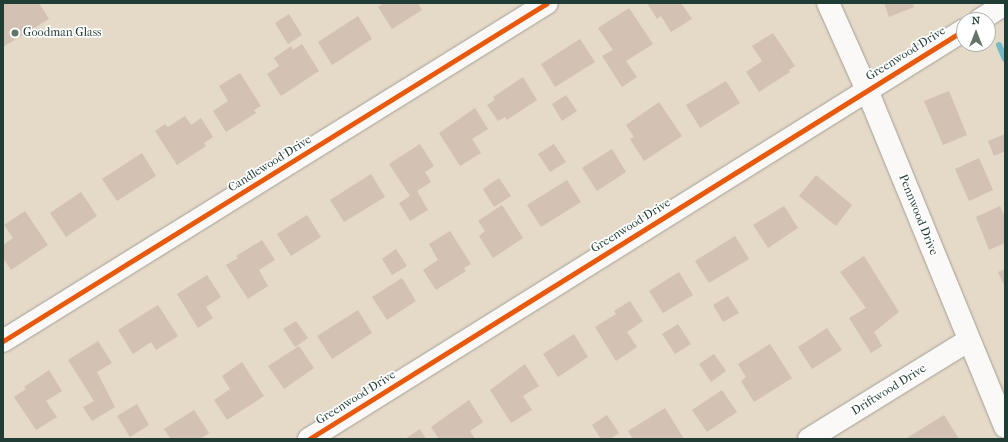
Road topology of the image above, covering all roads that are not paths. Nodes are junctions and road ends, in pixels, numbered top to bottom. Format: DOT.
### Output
graph roads {
  1 [pos="547,3"];
  2 [pos="828,3"];
  3 [pos="1005,4"];
  4 [pos="992,12"];
  5 [pos="956,35"];
  6 [pos="867,90"];
  7 [pos="969,340"];
  8 [pos="3,341"];
  9 [pos="1005,428"];
  10 [pos="309,439"];
  11 [pos="809,439"];
  1 -- 8 [label="street, Candlewood Drive"];
  2 -- 6 [label="street, Pennwood Drive"];
  3 -- 4 [label="street"];
  5 -- 6 [label="street, Greenwood Drive"];
  6 -- 7 [label="street, Pennwood Drive"];
  6 -- 10 [label="street, Greenwood Drive"];
  7 -- 9 [label="street, Pennwood Drive"];
  7 -- 11 [label="street, Driftwood Drive"];
}
